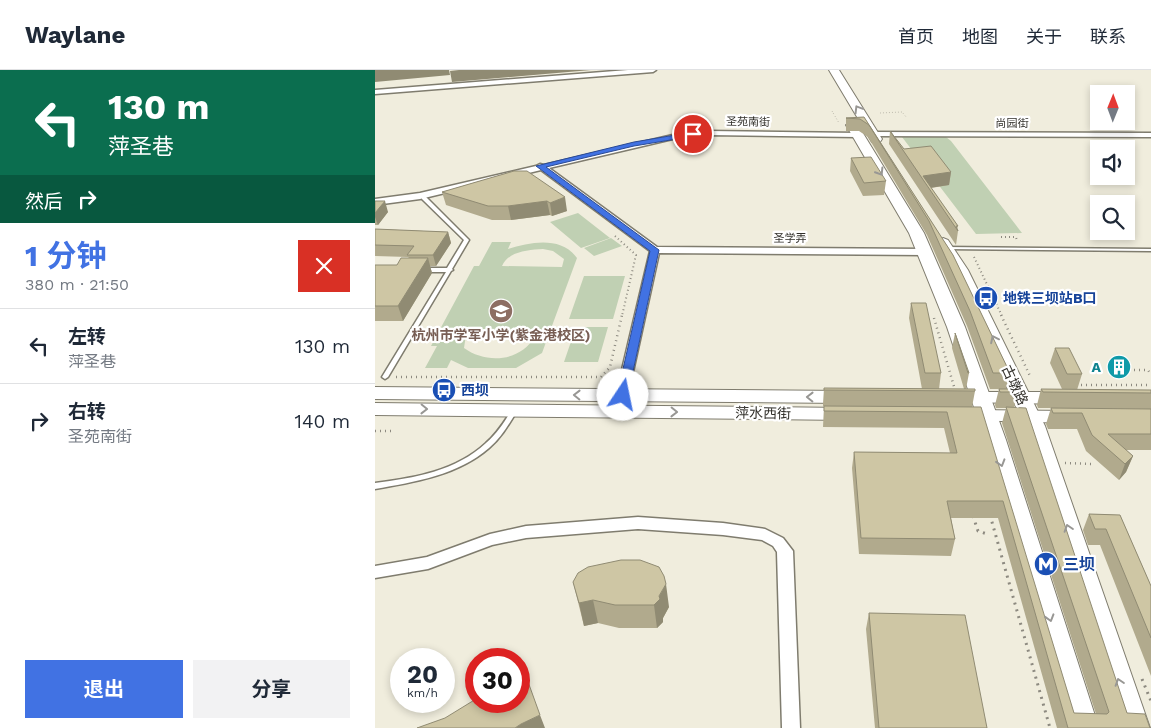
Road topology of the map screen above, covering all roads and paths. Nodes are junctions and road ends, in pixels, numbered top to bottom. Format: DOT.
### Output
graph roads {
  1 [pos="653,70"];
  2 [pos="819,70"];
  3 [pos="835,70"];
  4 [pos="375,92"];
  5 [pos="832,111"];
  6 [pos="880,113"];
  7 [pos="907,118"];
  8 [pos="859,135"];
  9 [pos="1151,135"];
  10 [pos="540,166"];
  11 [pos="911,193"];
  12 [pos="424,198"];
  13 [pos="375,202"];
  14 [pos="450,232"];
  15 [pos="937,232"];
  16 [pos="459,233"];
  17 [pos="614,235"];
  18 [pos="947,248"];
  19 [pos="655,250"];
  20 [pos="1151,250"];
  21 [pos="925,252"];
  22 [pos="972,255"];
  23 [pos="413,270"];
  24 [pos="450,270"];
  25 [pos="933,314"];
  26 [pos="1023,358"];
  27 [pos="1124,370"];
  28 [pos="1151,375"];
  29 [pos="385,376"];
  30 [pos="375,393"];
  31 [pos="623,395"];
  32 [pos="1077,398"];
  33 [pos="954,404"];
  34 [pos="984,407"];
  35 [pos="1026,408"];
  36 [pos="375,409"];
  37 [pos="514,411"];
  38 [pos="1086,417"];
  39 [pos="375,431"];
  40 [pos="395,432"];
  41 [pos="1063,463"];
  42 [pos="1093,464"];
  43 [pos="375,486"];
  44 [pos="972,509"];
  45 [pos="989,509"];
  46 [pos="987,534"];
  47 [pos="375,572"];
  48 [pos="1136,722"];
  49 [pos="791,728"];
  50 [pos="1049,728"];
  51 [pos="1084,728"];
  1 -- 4 [label="street"];
  2 -- 8 [label="main road"];
  8 -- 3 [label="main road, one-way"];
  5 -- 8 [label="path"];
  6 -- 7 [label="path"];
  8 -- 9 [label="street, 尚园街"];
  8 -- 10 [label="street, 圣苑南街"];
  8 -- 11 [label="main road"];
  8 -- 21 [label="main road, one-way"];
  10 -- 13 [label="street, 圣苑南街"];
  10 -- 19 [label="street"];
  12 -- 16 [label="lane"];
  14 -- 16 [label="lane"];
  15 -- 18 [label="main road, 古墩路"];
  16 -- 24 [label="lane"];
  17 -- 29 [label="path"];
  18 -- 20 [label="lane"];
  35 -- 18 [label="main road, 古墩路, one-way"];
  19 -- 21 [label="street, 圣学弄"];
  19 -- 31 [label="street"];
  21 -- 34 [label="main road"];
  22 -- 26 [label="path"];
  23 -- 24 [label="lane"];
  24 -- 29 [label="lane"];
  25 -- 33 [label="path"];
  27 -- 28 [label="path"];
  31 -- 30 [label="main road, 萍水西街, one-way"];
  37 -- 31 [label="main road, 萍水西街, one-way"];
  32 -- 35 [label="main road"];
  33 -- 34 [label="main road"];
  34 -- 35 [label="main road"];
  34 -- 51 [label="main road, one-way"];
  35 -- 38 [label="main road"];
  48 -- 35 [label="main road, 古墩路, one-way"];
  36 -- 37 [label="main road, 萍水西街, one-way"];
  37 -- 43 [label="lane"];
  39 -- 40 [label="path"];
  41 -- 42 [label="path"];
  44 -- 46 [label="path"];
  45 -- 50 [label="path"];
  47 -- 49 [label="street"];
}
